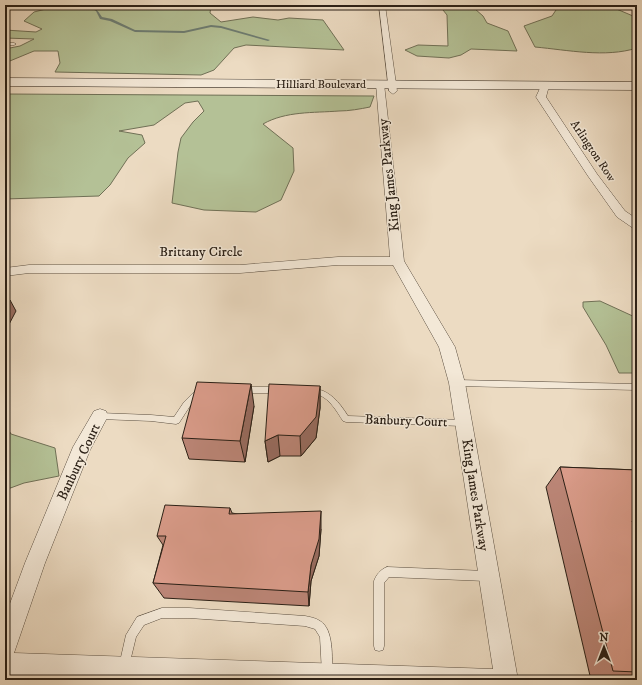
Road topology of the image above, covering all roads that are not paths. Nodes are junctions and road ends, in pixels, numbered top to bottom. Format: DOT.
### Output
graph roads {
  1 [pos="382,5"];
  2 [pos="5,44"];
  3 [pos="14,44"];
  4 [pos="5,82"];
  5 [pos="637,86"];
  6 [pos="386,88"];
  7 [pos="5,89"];
  8 [pos="544,89"];
  9 [pos="637,93"];
  10 [pos="637,225"];
  11 [pos="397,261"];
  12 [pos="5,272"];
  13 [pos="457,383"];
  14 [pos="637,387"];
  15 [pos="238,390"];
  16 [pos="284,390"];
  17 [pos="305,391"];
  18 [pos="206,392"];
  19 [pos="100,416"];
  20 [pos="463,423"];
  21 [pos="489,576"];
  22 [pos="379,646"];
  23 [pos="5,648"];
  24 [pos="5,664"];
  25 [pos="124,668"];
  26 [pos="327,675"];
  27 [pos="491,680"];
  28 [pos="506,680"];
  1 -- 6 [label="street, King James Parkway"];
  2 -- 3 [label="lane"];
  4 -- 6 [label="main road, Hilliard Boulevard"];
  5 -- 8 [label="main road, Hilliard Boulevard"];
  6 -- 7 [label="main road, Hilliard Boulevard"];
  6 -- 8 [label="main road, Hilliard Boulevard"];
  6 -- 11 [label="street, King James Parkway"];
  8 -- 9 [label="main road, Hilliard Boulevard"];
  8 -- 10 [label="street, Arlington Row"];
  11 -- 12 [label="street, Brittany Circle"];
  11 -- 13 [label="street, King James Parkway"];
  13 -- 14 [label="lane"];
  13 -- 20 [label="street, King James Parkway"];
  15 -- 16 [label="lane"];
  17 -- 20 [label="lane, Banbury Court"];
  18 -- 19 [label="lane, Banbury Court"];
  19 -- 23 [label="street, Banbury Court"];
  20 -- 21 [label="street, King James Parkway"];
  21 -- 22 [label="lane"];
  21 -- 28 [label="street, King James Parkway"];
  24 -- 25 [label="street"];
  25 -- 26 [label="street"];
  25 -- 26 [label="lane"];
  26 -- 27 [label="street"];
}
